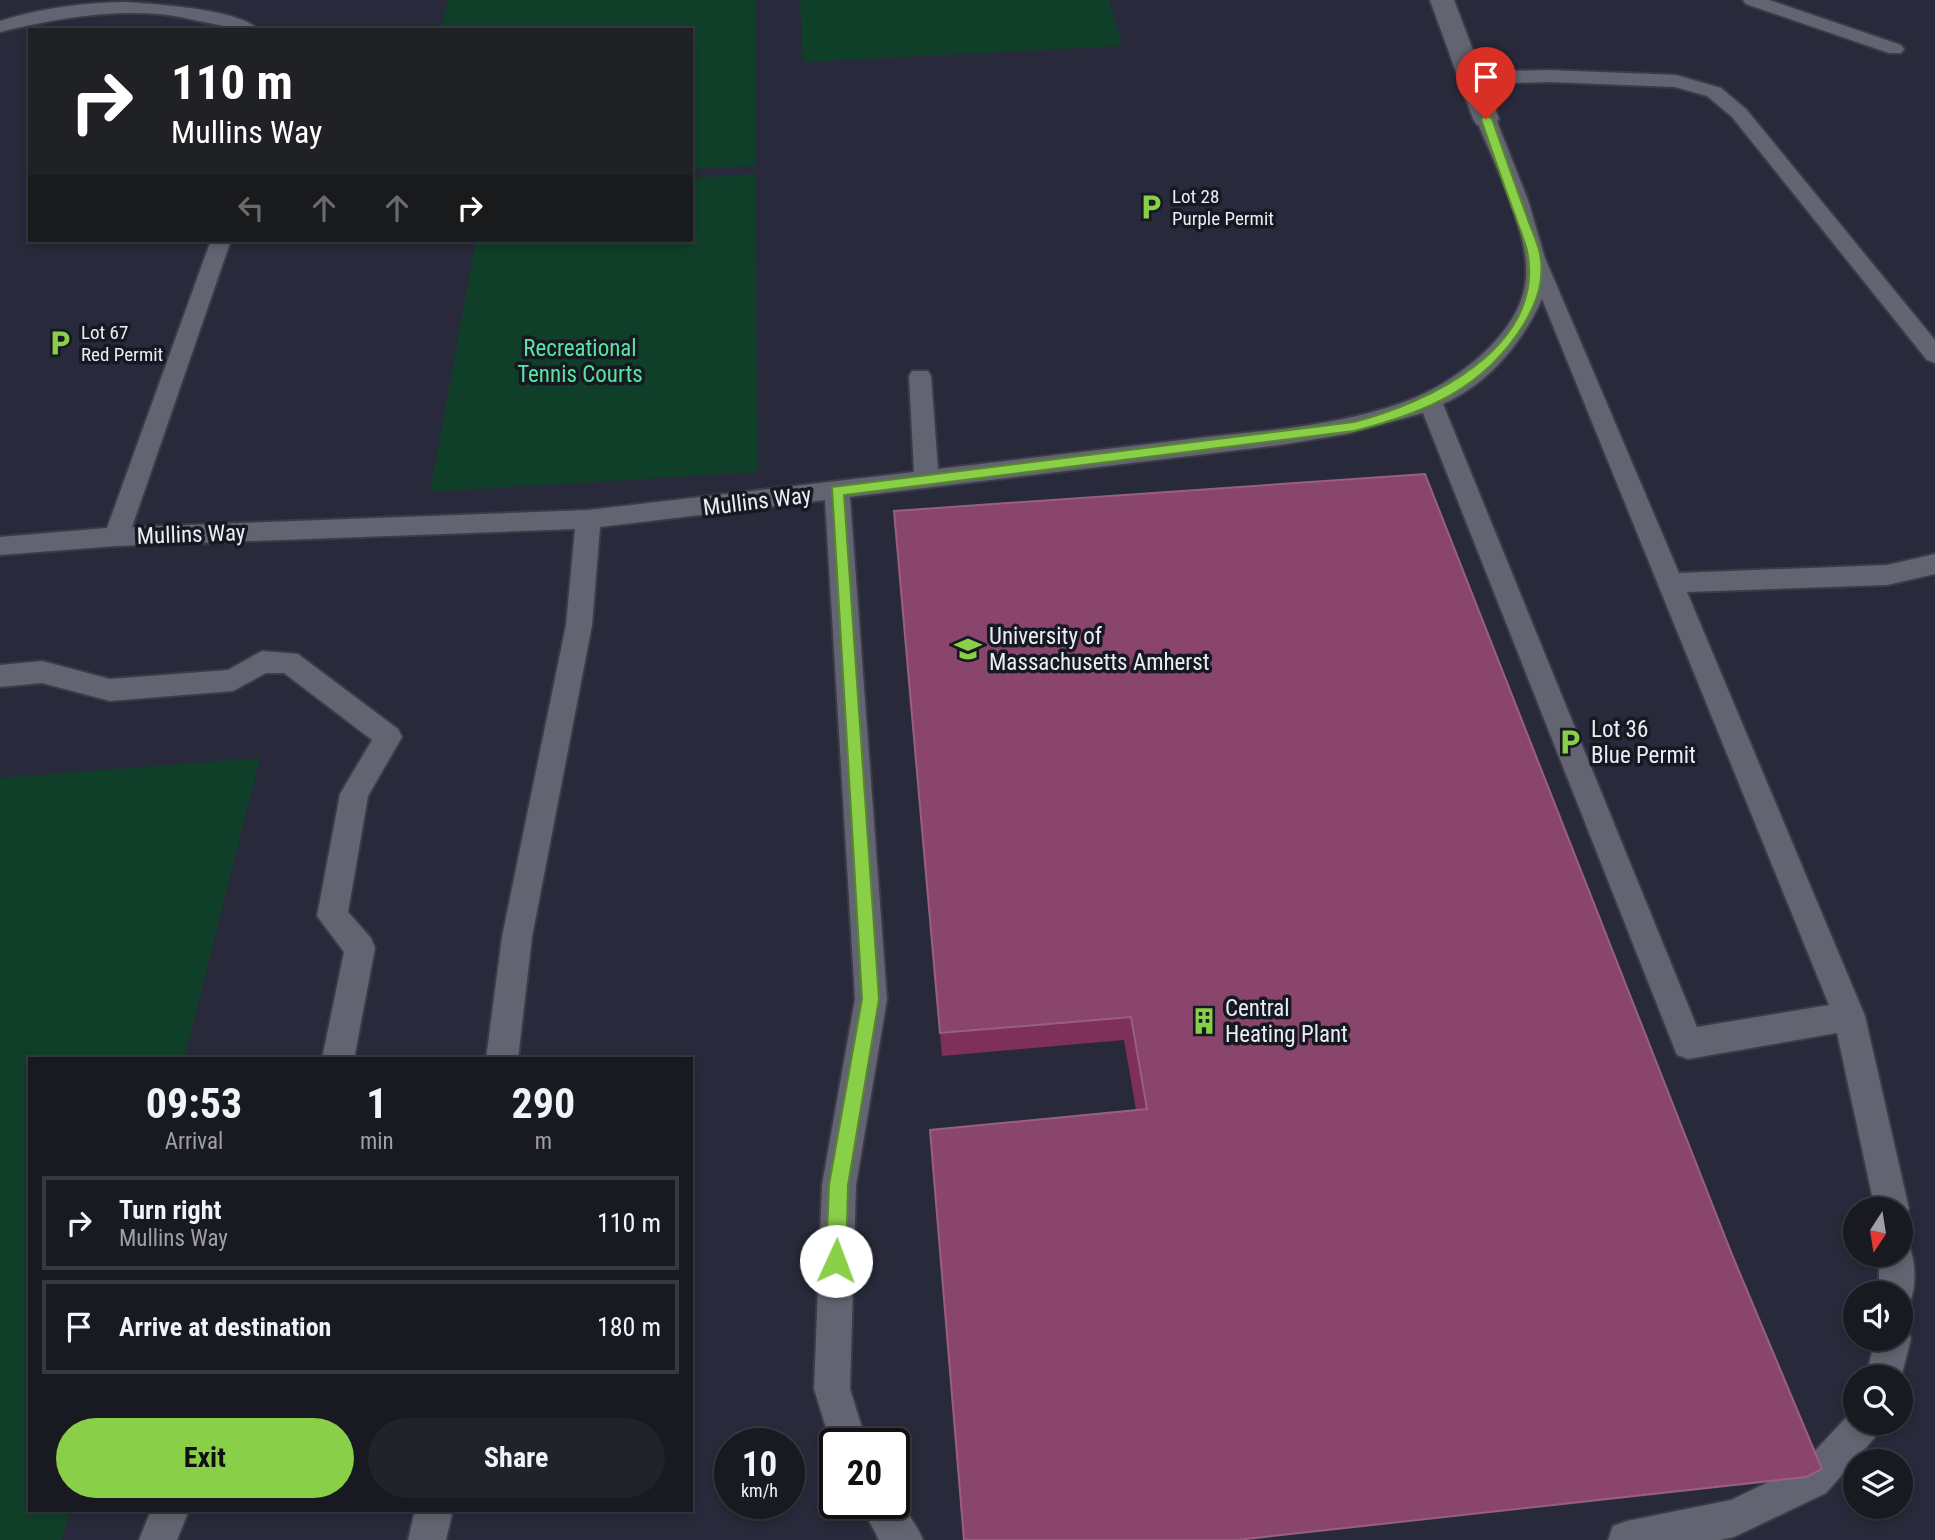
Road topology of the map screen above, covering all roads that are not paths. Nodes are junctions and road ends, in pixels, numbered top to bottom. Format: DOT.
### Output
graph roads {
  1 [pos="1442,0"];
  2 [pos="1752,0"];
  3 [pos="0,27"];
  4 [pos="245,28"];
  5 [pos="1895,49"];
  6 [pos="1471,78"];
  7 [pos="1486,119"];
  8 [pos="219,242"];
  9 [pos="1534,254"];
  10 [pos="1935,355"];
  11 [pos="920,376"];
  12 [pos="1430,401"];
  13 [pos="927,480"];
  14 [pos="837,491"];
  15 [pos="588,519"];
  16 [pos="116,537"];
  17 [pos="0,545"];
  18 [pos="1935,564"];
  19 [pos="1670,583"];
  20 [pos="0,676"];
  21 [pos="1849,1016"];
  22 [pos="338,1057"];
  23 [pos="502,1057"];
  24 [pos="1889,1197"];
  25 [pos="843,1428"];
  26 [pos="1852,1435"];
  27 [pos="169,1512"];
  28 [pos="434,1512"];
  29 [pos="888,1519"];
  30 [pos="158,1540"];
  31 [pos="427,1540"];
  32 [pos="904,1540"];
  33 [pos="1627,1540"];
  1 -- 6 [label="street, Mullins Way"];
  2 -- 5 [label="lane"];
  3 -- 4 [label="lane"];
  6 -- 7 [label="street, Mullins Way"];
  6 -- 10 [label="lane"];
  7 -- 9 [label="lane, Mullins Way"];
  8 -- 16 [label="lane"];
  9 -- 12 [label="lane, Mullins Way"];
  9 -- 19 [label="lane"];
  11 -- 13 [label="lane"];
  12 -- 13 [label="lane, Mullins Way"];
  12 -- 21 [label="lane"];
  13 -- 14 [label="lane, Mullins Way"];
  14 -- 15 [label="lane, Mullins Way"];
  14 -- 25 [label="lane"];
  15 -- 16 [label="lane, Mullins Way"];
  15 -- 23 [label="lane"];
  16 -- 17 [label="lane, Mullins Way"];
  18 -- 19 [label="lane"];
  19 -- 21 [label="lane"];
  20 -- 22 [label="lane"];
  21 -- 24 [label="lane"];
  26 -- 33 [label="lane"];
  27 -- 30 [label="lane"];
  28 -- 31 [label="lane"];
  29 -- 32 [label="lane"];
}
